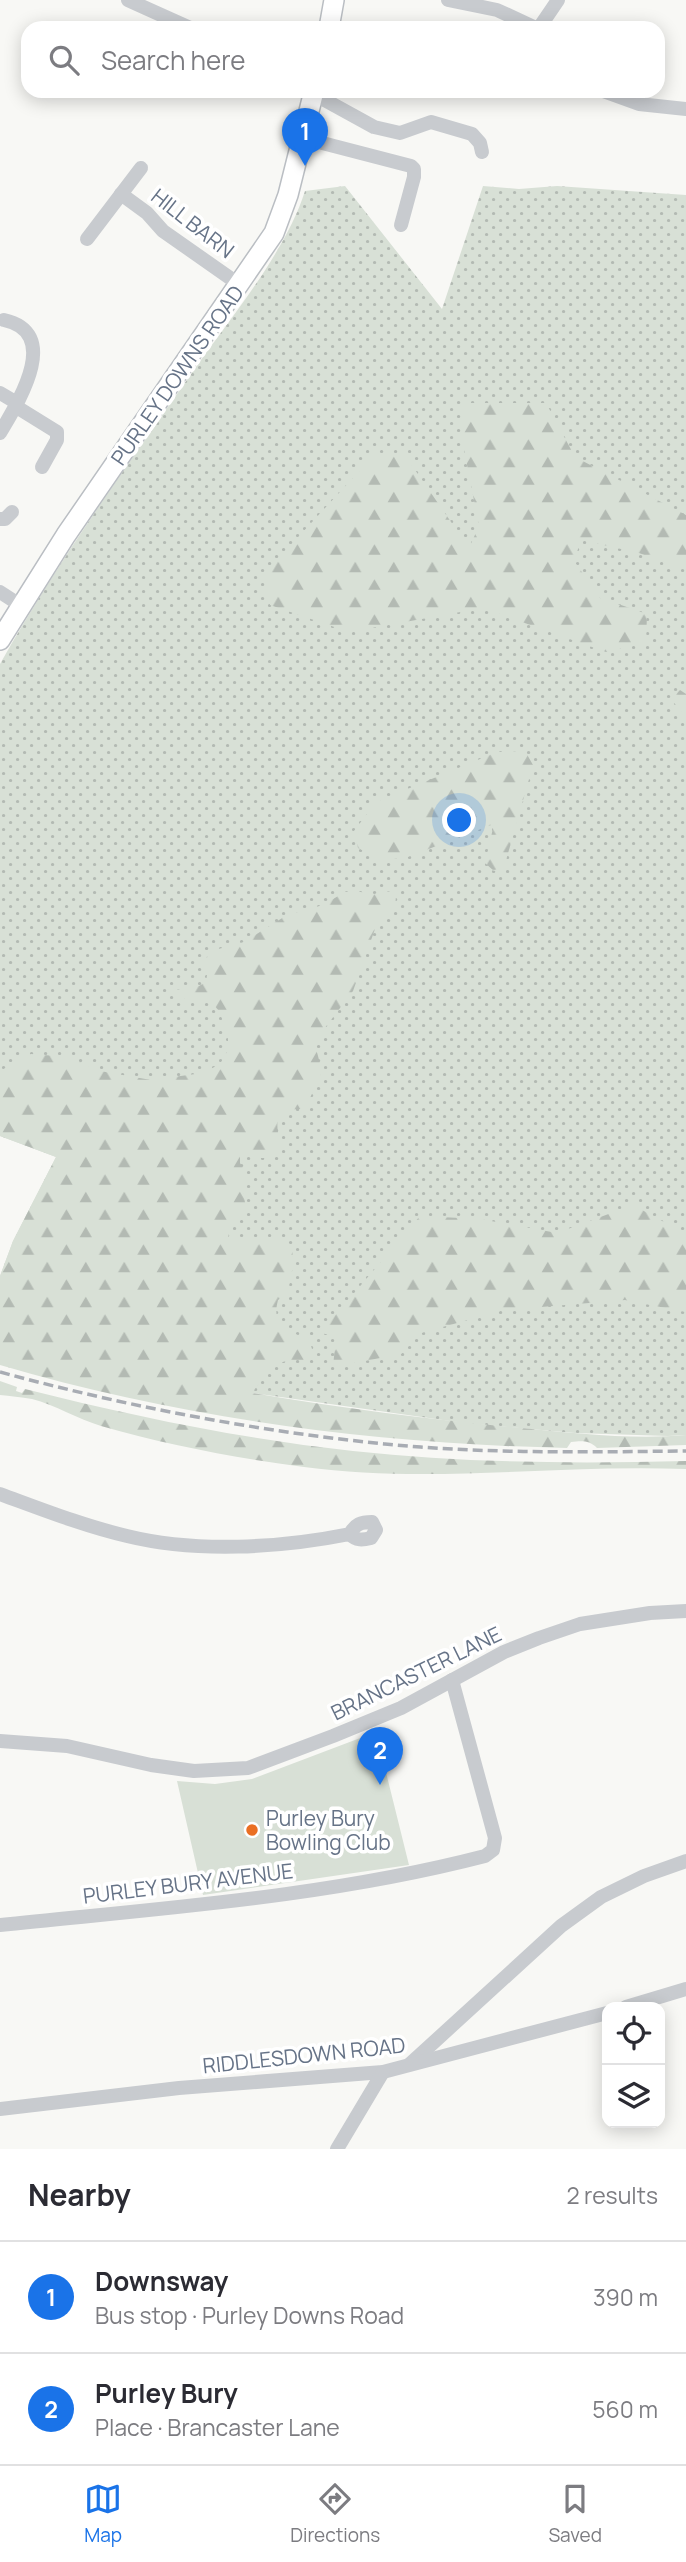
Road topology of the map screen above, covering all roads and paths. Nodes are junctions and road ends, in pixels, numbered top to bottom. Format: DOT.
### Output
graph roads {
  1 [pos="128,0"];
  2 [pos="334,0"];
  3 [pos="448,0"];
  4 [pos="558,0"];
  5 [pos="481,3"];
  6 [pos="174,21"];
  7 [pos="330,21"];
  8 [pos="524,21"];
  9 [pos="543,21"];
  10 [pos="313,98"];
  11 [pos="323,98"];
  12 [pos="622,98"];
  13 [pos="686,109"];
  14 [pos="303,138"];
  15 [pos="482,152"];
  16 [pos="141,168"];
  17 [pos="121,194"];
  18 [pos="401,225"];
  19 [pos="87,239"];
  20 [pos="240,285"];
  21 [pos="4,320"];
  22 [pos="0,393"];
  23 [pos="16,405"];
  24 [pos="0,433"];
  25 [pos="42,467"];
  26 [pos="0,592"];
  27 [pos="20,606"];
  28 [pos="0,640"];
  29 [pos="0,1494"];
  30 [pos="350,1534"];
  31 [pos="686,1611"];
  32 [pos="452,1680"];
  33 [pos="0,1741"];
  34 [pos="686,1861"];
  35 [pos="0,1925"];
  36 [pos="686,1989"];
  37 [pos="643,2002"];
  38 [pos="602,2014"];
  39 [pos="407,2067"];
  40 [pos="383,2072"];
  41 [pos="0,2109"];
  42 [pos="337,2149"];
  1 -- 6 [label="street"];
  2 -- 7 [label="street"];
  3 -- 5 [label="street"];
  4 -- 9 [label="street"];
  5 -- 8 [label="street"];
  10 -- 14 [label="street, PURLEY DOWNS ROAD"];
  11 -- 15 [label="street"];
  12 -- 13 [label="street"];
  14 -- 18 [label="street"];
  14 -- 20 [label="street, PURLEY DOWNS ROAD"];
  16 -- 17 [label="street, HILL BARN"];
  17 -- 19 [label="street, HILL BARN"];
  17 -- 20 [label="street, HILL BARN"];
  20 -- 27 [label="street, PURLEY DOWNS ROAD"];
  21 -- 23 [label="street"];
  22 -- 23 [label="street"];
  23 -- 24 [label="street"];
  23 -- 25 [label="street"];
  26 -- 27 [label="street"];
  27 -- 28 [label="street, PURLEY DOWNS ROAD"];
  29 -- 30 [label="street"];
  31 -- 32 [label="street, BRANCASTER LANE"];
  32 -- 33 [label="street, BRANCASTER LANE"];
  32 -- 35 [label="street, PURLEY BURY AVENUE"];
  34 -- 39 [label="street"];
  36 -- 37 [label="street"];
  38 -- 39 [label="street, RIDDLESDOWN ROAD"];
  39 -- 40 [label="street, RIDDLESDOWN ROAD"];
  40 -- 41 [label="street, RIDDLESDOWN ROAD"];
  40 -- 42 [label="street"];
}
